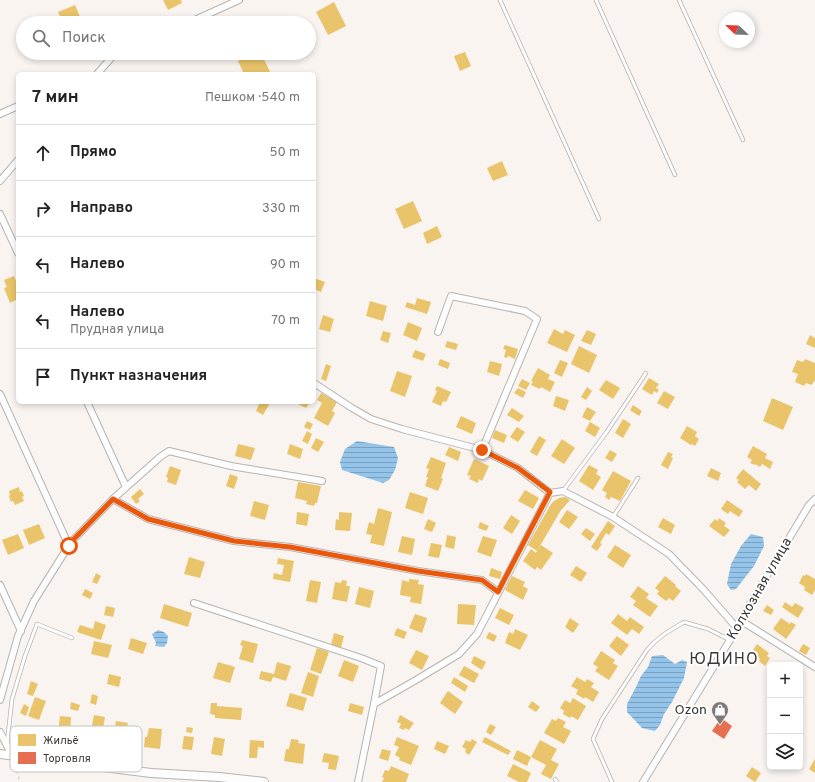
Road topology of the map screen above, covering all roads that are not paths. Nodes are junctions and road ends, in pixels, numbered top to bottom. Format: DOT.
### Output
graph roads {
  1 [pos="239,0"];
  2 [pos="500,0"];
  3 [pos="596,0"];
  4 [pos="679,0"];
  5 [pos="204,16"];
  6 [pos="109,60"];
  7 [pos="99,72"];
  8 [pos="16,107"];
  9 [pos="0,114"];
  10 [pos="743,140"];
  11 [pos="16,162"];
  12 [pos="675,175"];
  13 [pos="0,182"];
  14 [pos="0,214"];
  15 [pos="598,219"];
  16 [pos="16,249"];
  17 [pos="438,332"];
  18 [pos="646,373"];
  19 [pos="316,384"];
  20 [pos="0,394"];
  21 [pos="88,404"];
  22 [pos="482,450"];
  23 [pos="638,478"];
  24 [pos="322,481"];
  25 [pos="126,487"];
  26 [pos="563,491"];
  27 [pos="550,492"];
  28 [pos="113,499"];
  29 [pos="815,499"];
  30 [pos="613,517"];
  31 [pos="69,546"];
  32 [pos="0,586"];
  33 [pos="498,592"];
  34 [pos="194,603"];
  35 [pos="740,620"];
  36 [pos="736,627"];
  37 [pos="20,631"];
  38 [pos="72,638"];
  39 [pos="730,640"];
  40 [pos="815,667"];
  41 [pos="0,700"];
  42 [pos="374,704"];
  43 [pos="0,732"];
  44 [pos="7,746"];
  45 [pos="10,752"];
  46 [pos="0,754"];
  47 [pos="10,756"];
  48 [pos="142,772"];
  49 [pos="264,782"];
  50 [pos="358,782"];
  51 [pos="612,782"];
  52 [pos="642,782"];
  1 -- 5 [label="street"];
  2 -- 15 [label="lane"];
  3 -- 12 [label="lane"];
  4 -- 10 [label="lane"];
  6 -- 7 [label="street"];
  8 -- 9 [label="street"];
  11 -- 13 [label="street"];
  14 -- 16 [label="street"];
  17 -- 22 [label="street"];
  18 -- 26 [label="lane"];
  19 -- 22 [label="street"];
  20 -- 31 [label="street"];
  21 -- 25 [label="street"];
  22 -- 27 [label="street"];
  23 -- 30 [label="lane"];
  24 -- 25 [label="street"];
  25 -- 28 [label="street"];
  26 -- 27 [label="street"];
  26 -- 30 [label="street"];
  27 -- 33 [label="street"];
  28 -- 31 [label="street"];
  28 -- 33 [label="street"];
  29 -- 35 [label="street, Колхозная улица"];
  30 -- 36 [label="street"];
  31 -- 37 [label="street"];
  32 -- 37 [label="street"];
  33 -- 42 [label="street"];
  34 -- 42 [label="street"];
  35 -- 36 [label="street, Колхозная улица"];
  35 -- 40 [label="street"];
  36 -- 39 [label="street, Колхозная улица"];
  37 -- 41 [label="street"];
  38 -- 44 [label="lane"];
  39 -- 51 [label="lane"];
  39 -- 52 [label="street, Колхозная улица"];
  42 -- 50 [label="street"];
  43 -- 44 [label="street"];
  44 -- 45 [label="street"];
  46 -- 47 [label="street"];
  48 -- 49 [label="street"];
}
